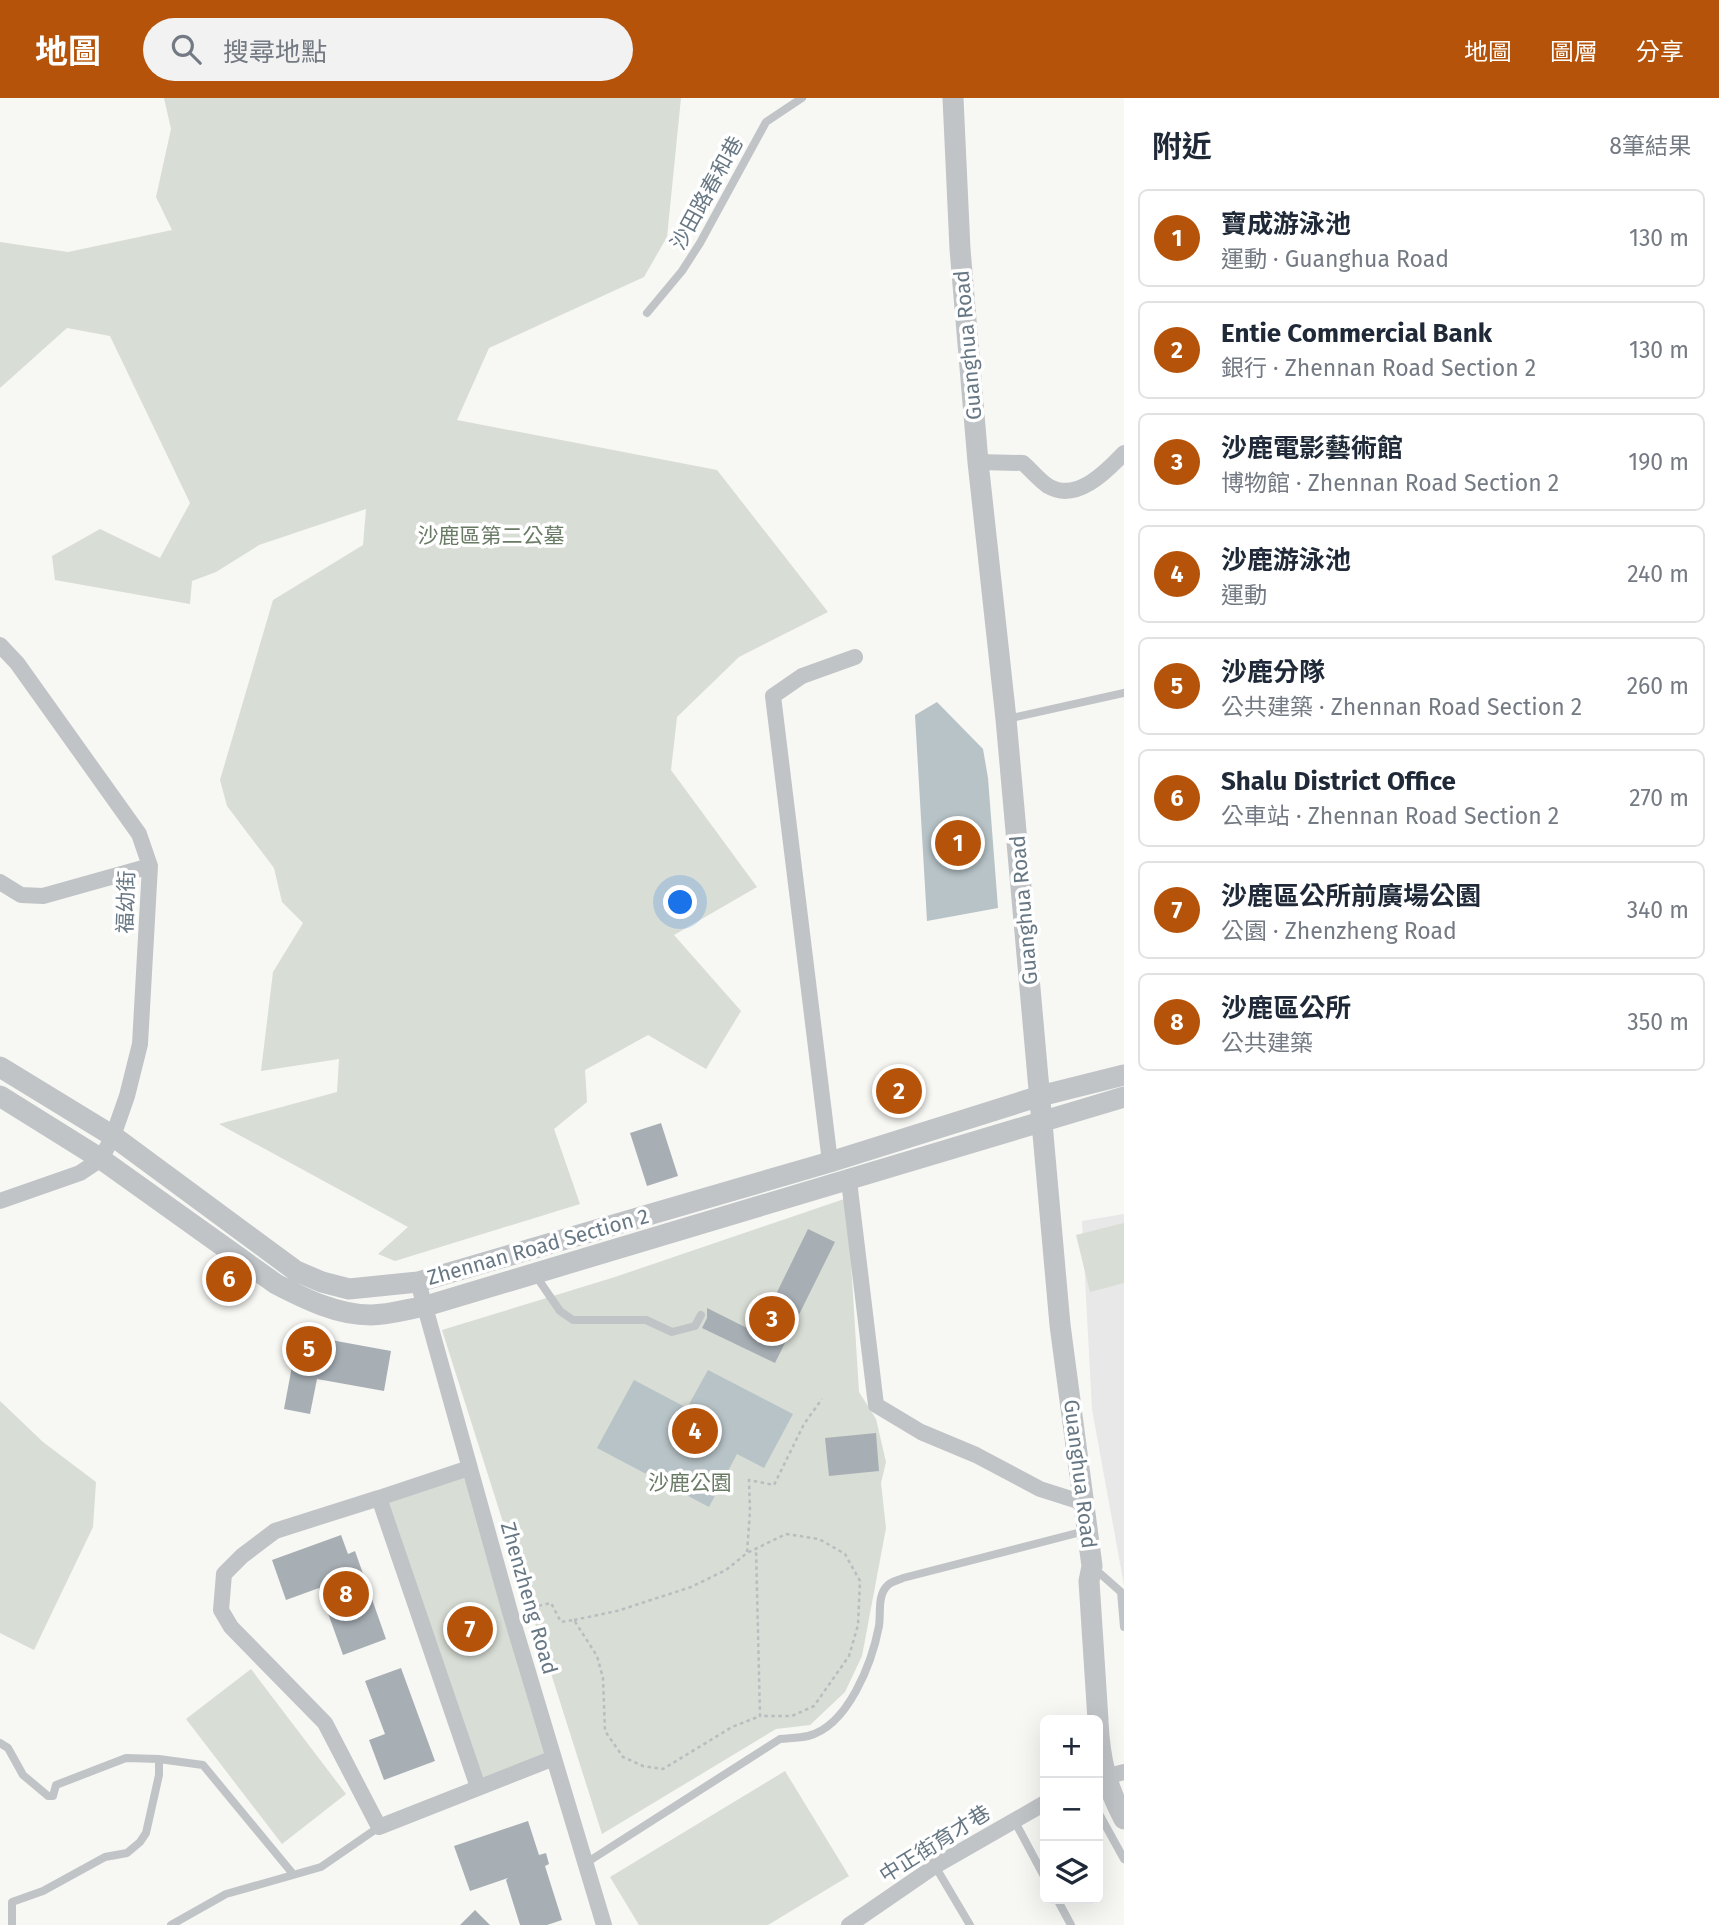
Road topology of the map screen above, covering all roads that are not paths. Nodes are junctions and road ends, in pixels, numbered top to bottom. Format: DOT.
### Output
graph roads {
  1 [pos="802,98"];
  2 [pos="953,98"];
  3 [pos="647,313"];
  4 [pos="1124,453"];
  5 [pos="978,463"];
  6 [pos="0,645"];
  7 [pos="855,657"];
  8 [pos="1124,693"];
  9 [pos="1006,719"];
  10 [pos="150,866"];
  11 [pos="0,882"];
  12 [pos="0,1067"];
  13 [pos="1124,1076"];
  14 [pos="0,1096"];
  15 [pos="1041,1096"];
  16 [pos="1124,1097"];
  17 [pos="1042,1121"];
  18 [pos="113,1136"];
  19 [pos="101,1159"];
  20 [pos="830,1162"];
  21 [pos="849,1181"];
  22 [pos="0,1201"];
  23 [pos="534,1274"];
  24 [pos="418,1282"];
  25 [pos="426,1306"];
  26 [pos="701,1315"];
  27 [pos="469,1468"];
  28 [pos="379,1498"];
  29 [pos="1084,1503"];
  30 [pos="1088,1530"];
  31 [pos="1092,1566"];
  32 [pos="1124,1627"];
  33 [pos="1098,1715"];
  34 [pos="0,1743"];
  35 [pos="554,1758"];
  36 [pos="159,1759"];
  37 [pos="1103,1769"];
  38 [pos="1124,1773"];
  39 [pos="1103,1777"];
  40 [pos="478,1787"];
  41 [pos="1040,1805"];
  42 [pos="1124,1819"];
  43 [pos="1014,1820"];
  44 [pos="1103,1821"];
  45 [pos="379,1828"];
  46 [pos="1124,1859"];
  47 [pos="586,1863"];
  48 [pos="935,1866"];
  49 [pos="1040,1869"];
  50 [pos="293,1874"];
  51 [pos="1060,1904"];
  52 [pos="869,1919"];
  53 [pos="12,1925"];
  54 [pos="171,1925"];
  55 [pos="604,1925"];
  56 [pos="849,1925"];
  57 [pos="970,1925"];
  58 [pos="1071,1925"];
  1 -- 3 [label="lane, 沙田路春和巷"];
  2 -- 5 [label="street, Guanghua Road"];
  4 -- 5 [label="street"];
  5 -- 9 [label="street, Guanghua Road"];
  6 -- 10 [label="street, 福幼街"];
  7 -- 20 [label="street"];
  8 -- 9 [label="lane"];
  9 -- 15 [label="street, Guanghua Road"];
  10 -- 11 [label="street"];
  10 -- 18 [label="street, 福幼街"];
  12 -- 18 [label="street, Zhennan Road Section 2"];
  13 -- 15 [label="street, Zhennan Road Section 2"];
  14 -- 19 [label="street, Zhennan Road Section 2"];
  15 -- 17 [label="street, Guanghua Road"];
  15 -- 20 [label="street, Zhennan Road Section 2"];
  16 -- 17 [label="street, Zhennan Road Section 2"];
  17 -- 21 [label="street, Zhennan Road Section 2"];
  17 -- 29 [label="street, Guanghua Road"];
  18 -- 19 [label="street, 福幼街"];
  18 -- 24 [label="street, Zhennan Road Section 2"];
  19 -- 22 [label="street"];
  19 -- 25 [label="street, Zhennan Road Section 2"];
  20 -- 24 [label="street, Zhennan Road Section 2"];
  21 -- 23 [label="street, Zhennan Road Section 2"];
  21 -- 29 [label="street"];
  23 -- 25 [label="street, Zhennan Road Section 2"];
  23 -- 26 [label="lane"];
  24 -- 25 [label="street, Zhenzheng Road"];
  25 -- 27 [label="street, Zhenzheng Road"];
  27 -- 28 [label="street"];
  27 -- 35 [label="street, Zhenzheng Road"];
  28 -- 40 [label="street"];
  28 -- 45 [label="street"];
  29 -- 30 [label="street, Guanghua Road"];
  30 -- 31 [label="street, Guanghua Road"];
  30 -- 47 [label="lane"];
  31 -- 32 [label="lane"];
  31 -- 33 [label="street, Guanghua Road"];
  34 -- 36 [label="lane"];
  35 -- 40 [label="street"];
  35 -- 47 [label="street, Zhenzheng Road"];
  36 -- 50 [label="lane"];
  36 -- 53 [label="lane"];
  37 -- 38 [label="street"];
  39 -- 42 [label="street, Guanghua Road"];
  40 -- 45 [label="street"];
  41 -- 43 [label="street, 中正街育才巷"];
  43 -- 48 [label="street, 中正街育才巷"];
  43 -- 49 [label="lane"];
  44 -- 46 [label="lane"];
  45 -- 50 [label="lane"];
  47 -- 55 [label="street, Zhenzheng Road"];
  48 -- 52 [label="street, 中正街育才巷"];
  48 -- 57 [label="lane"];
  50 -- 54 [label="lane"];
  51 -- 58 [label="lane"];
  52 -- 56 [label="street, 中正街育才巷"];
}
